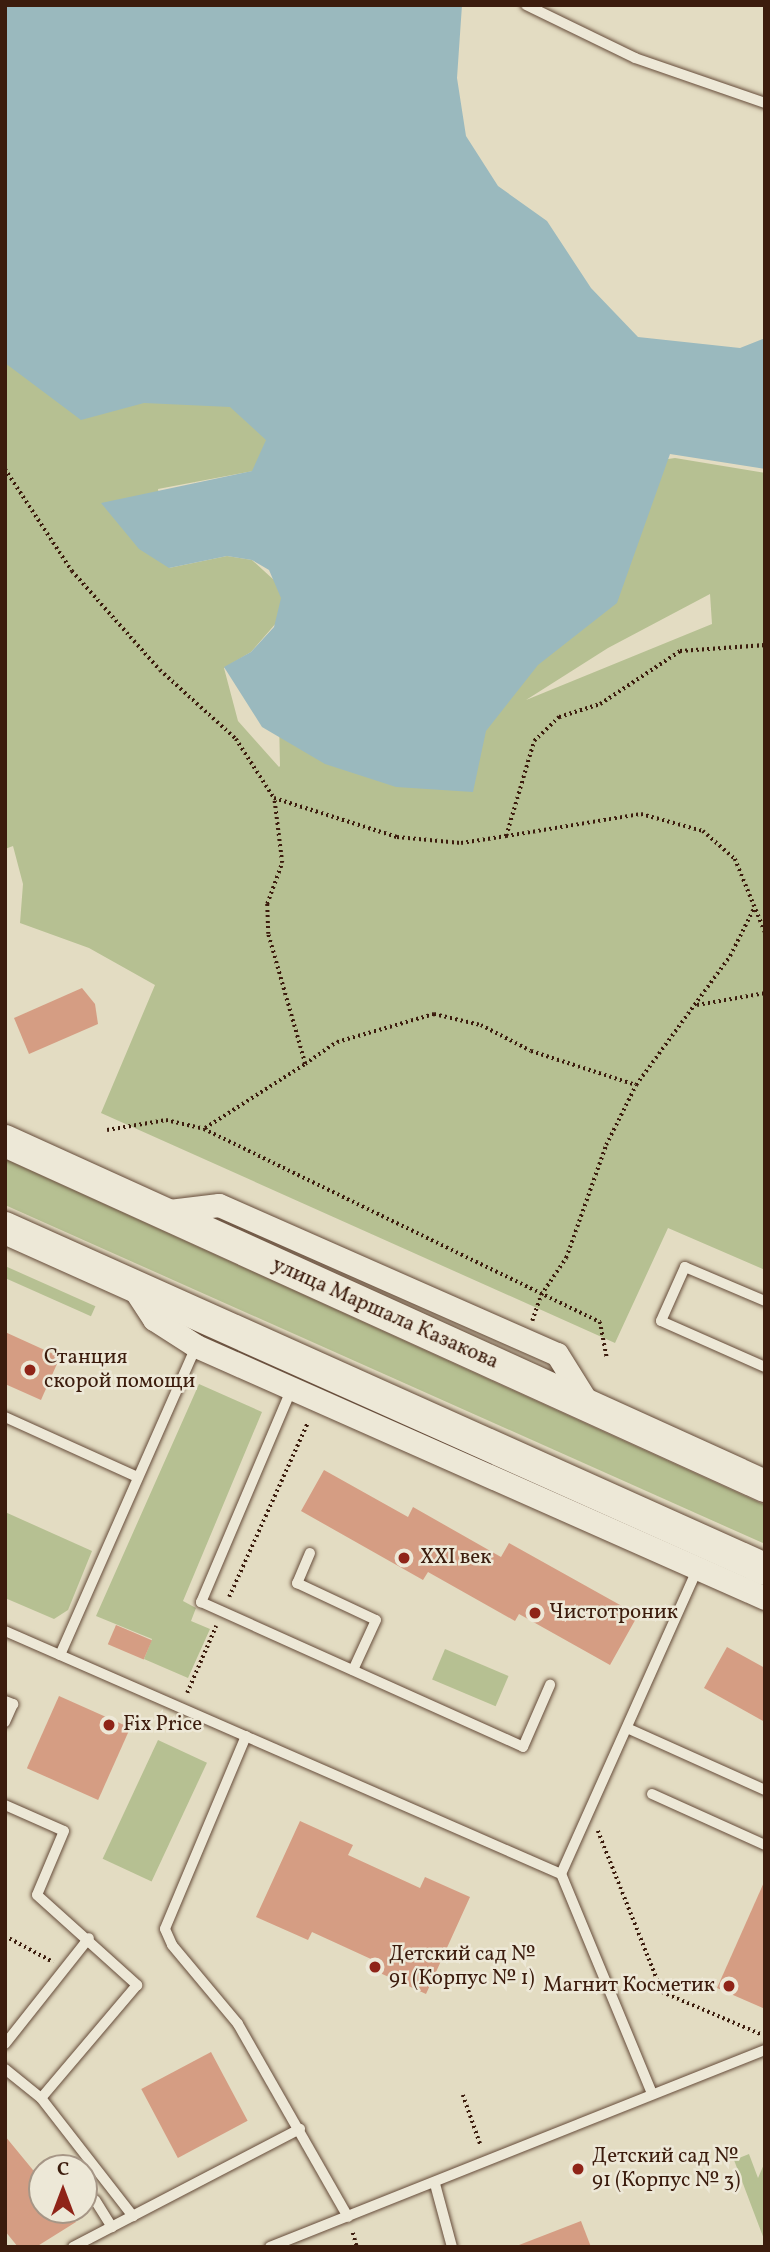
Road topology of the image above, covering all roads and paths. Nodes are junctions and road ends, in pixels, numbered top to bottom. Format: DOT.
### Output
graph roads {
  1 [pos="526,5"];
  2 [pos="765,103"];
  3 [pos="5,469"];
  4 [pos="765,645"];
  5 [pos="274,798"];
  6 [pos="506,836"];
  7 [pos="754,908"];
  8 [pos="765,932"];
  9 [pos="765,993"];
  10 [pos="695,1005"];
  11 [pos="305,1064"];
  12 [pos="636,1085"];
  13 [pos="204,1129"];
  14 [pos="107,1130"];
  15 [pos="5,1141"];
  16 [pos="5,1228"];
  17 [pos="129,1282"];
  18 [pos="541,1295"];
  19 [pos="765,1301"];
  20 [pos="531,1322"];
  21 [pos="196,1346"];
  22 [pos="607,1357"];
  23 [pos="765,1367"];
  24 [pos="293,1386"];
  25 [pos="5,1417"];
  26 [pos="308,1422"];
  27 [pos="137,1476"];
  28 [pos="765,1486"];
  29 [pos="310,1553"];
  30 [pos="765,1569"];
  31 [pos="697,1570"];
  32 [pos="765,1598"];
  33 [pos="223,1612"];
  34 [pos="5,1631"];
  35 [pos="60,1655"];
  36 [pos="353,1671"];
  37 [pos="550,1685"];
  38 [pos="5,1701"];
  39 [pos="181,1708"];
  40 [pos="5,1722"];
  41 [pos="627,1728"];
  42 [pos="246,1736"];
  43 [pos="765,1790"];
  44 [pos="652,1794"];
  45 [pos="5,1805"];
  46 [pos="590,1811"];
  47 [pos="765,1845"];
  48 [pos="561,1874"];
  49 [pos="5,1936"];
  50 [pos="89,1938"];
  51 [pos="61,1967"];
  52 [pos="765,2036"];
  53 [pos="5,2044"];
  54 [pos="765,2050"];
  55 [pos="5,2069"];
  56 [pos="651,2091"];
  57 [pos="463,2095"];
  58 [pos="41,2098"];
  59 [pos="300,2129"];
  60 [pos="484,2154"];
  61 [pos="435,2184"];
  62 [pos="98,2205"];
  63 [pos="133,2216"];
  64 [pos="348,2217"];
  65 [pos="112,2227"];
  66 [pos="73,2247"];
  67 [pos="270,2247"];
  68 [pos="452,2247"];
  1 -- 2 [label="lane"];
  3 -- 5 [label="path"];
  4 -- 6 [label="path"];
  5 -- 6 [label="path"];
  5 -- 11 [label="path"];
  6 -- 7 [label="path"];
  7 -- 8 [label="path"];
  7 -- 10 [label="path"];
  9 -- 10 [label="path"];
  10 -- 12 [label="path"];
  11 -- 12 [label="path"];
  11 -- 13 [label="path"];
  12 -- 18 [label="path"];
  13 -- 14 [label="path"];
  13 -- 18 [label="path"];
  15 -- 28 [label="street, улица Маршала Казакова"];
  16 -- 17 [label="street"];
  17 -- 21 [label="street"];
  17 -- 30 [label="street"];
  18 -- 20 [label="path"];
  18 -- 22 [label="path"];
  19 -- 23 [label="lane"];
  21 -- 24 [label="street"];
  21 -- 27 [label="lane"];
  24 -- 31 [label="street"];
  24 -- 33 [label="lane"];
  25 -- 27 [label="lane"];
  26 -- 33 [label="path"];
  27 -- 35 [label="lane"];
  29 -- 36 [label="lane"];
  31 -- 32 [label="street"];
  31 -- 41 [label="lane"];
  33 -- 36 [label="lane"];
  33 -- 39 [label="path"];
  34 -- 35 [label="lane"];
  35 -- 39 [label="lane"];
  36 -- 37 [label="lane"];
  38 -- 40 [label="lane"];
  39 -- 42 [label="lane"];
  41 -- 43 [label="lane"];
  41 -- 46 [label="lane"];
  42 -- 48 [label="lane"];
  42 -- 59 [label="lane"];
  44 -- 47 [label="lane"];
  45 -- 50 [label="lane"];
  46 -- 48 [label="lane"];
  46 -- 52 [label="path"];
  48 -- 56 [label="lane"];
  49 -- 51 [label="path"];
  50 -- 53 [label="lane"];
  50 -- 58 [label="lane"];
  54 -- 56 [label="lane"];
  55 -- 58 [label="lane"];
  56 -- 61 [label="lane"];
  57 -- 60 [label="path"];
  58 -- 63 [label="lane"];
  59 -- 63 [label="lane"];
  59 -- 64 [label="lane"];
  61 -- 64 [label="lane"];
  61 -- 68 [label="lane"];
  62 -- 65 [label="lane"];
  63 -- 65 [label="lane"];
  64 -- 67 [label="lane"];
  65 -- 66 [label="lane"];
}
